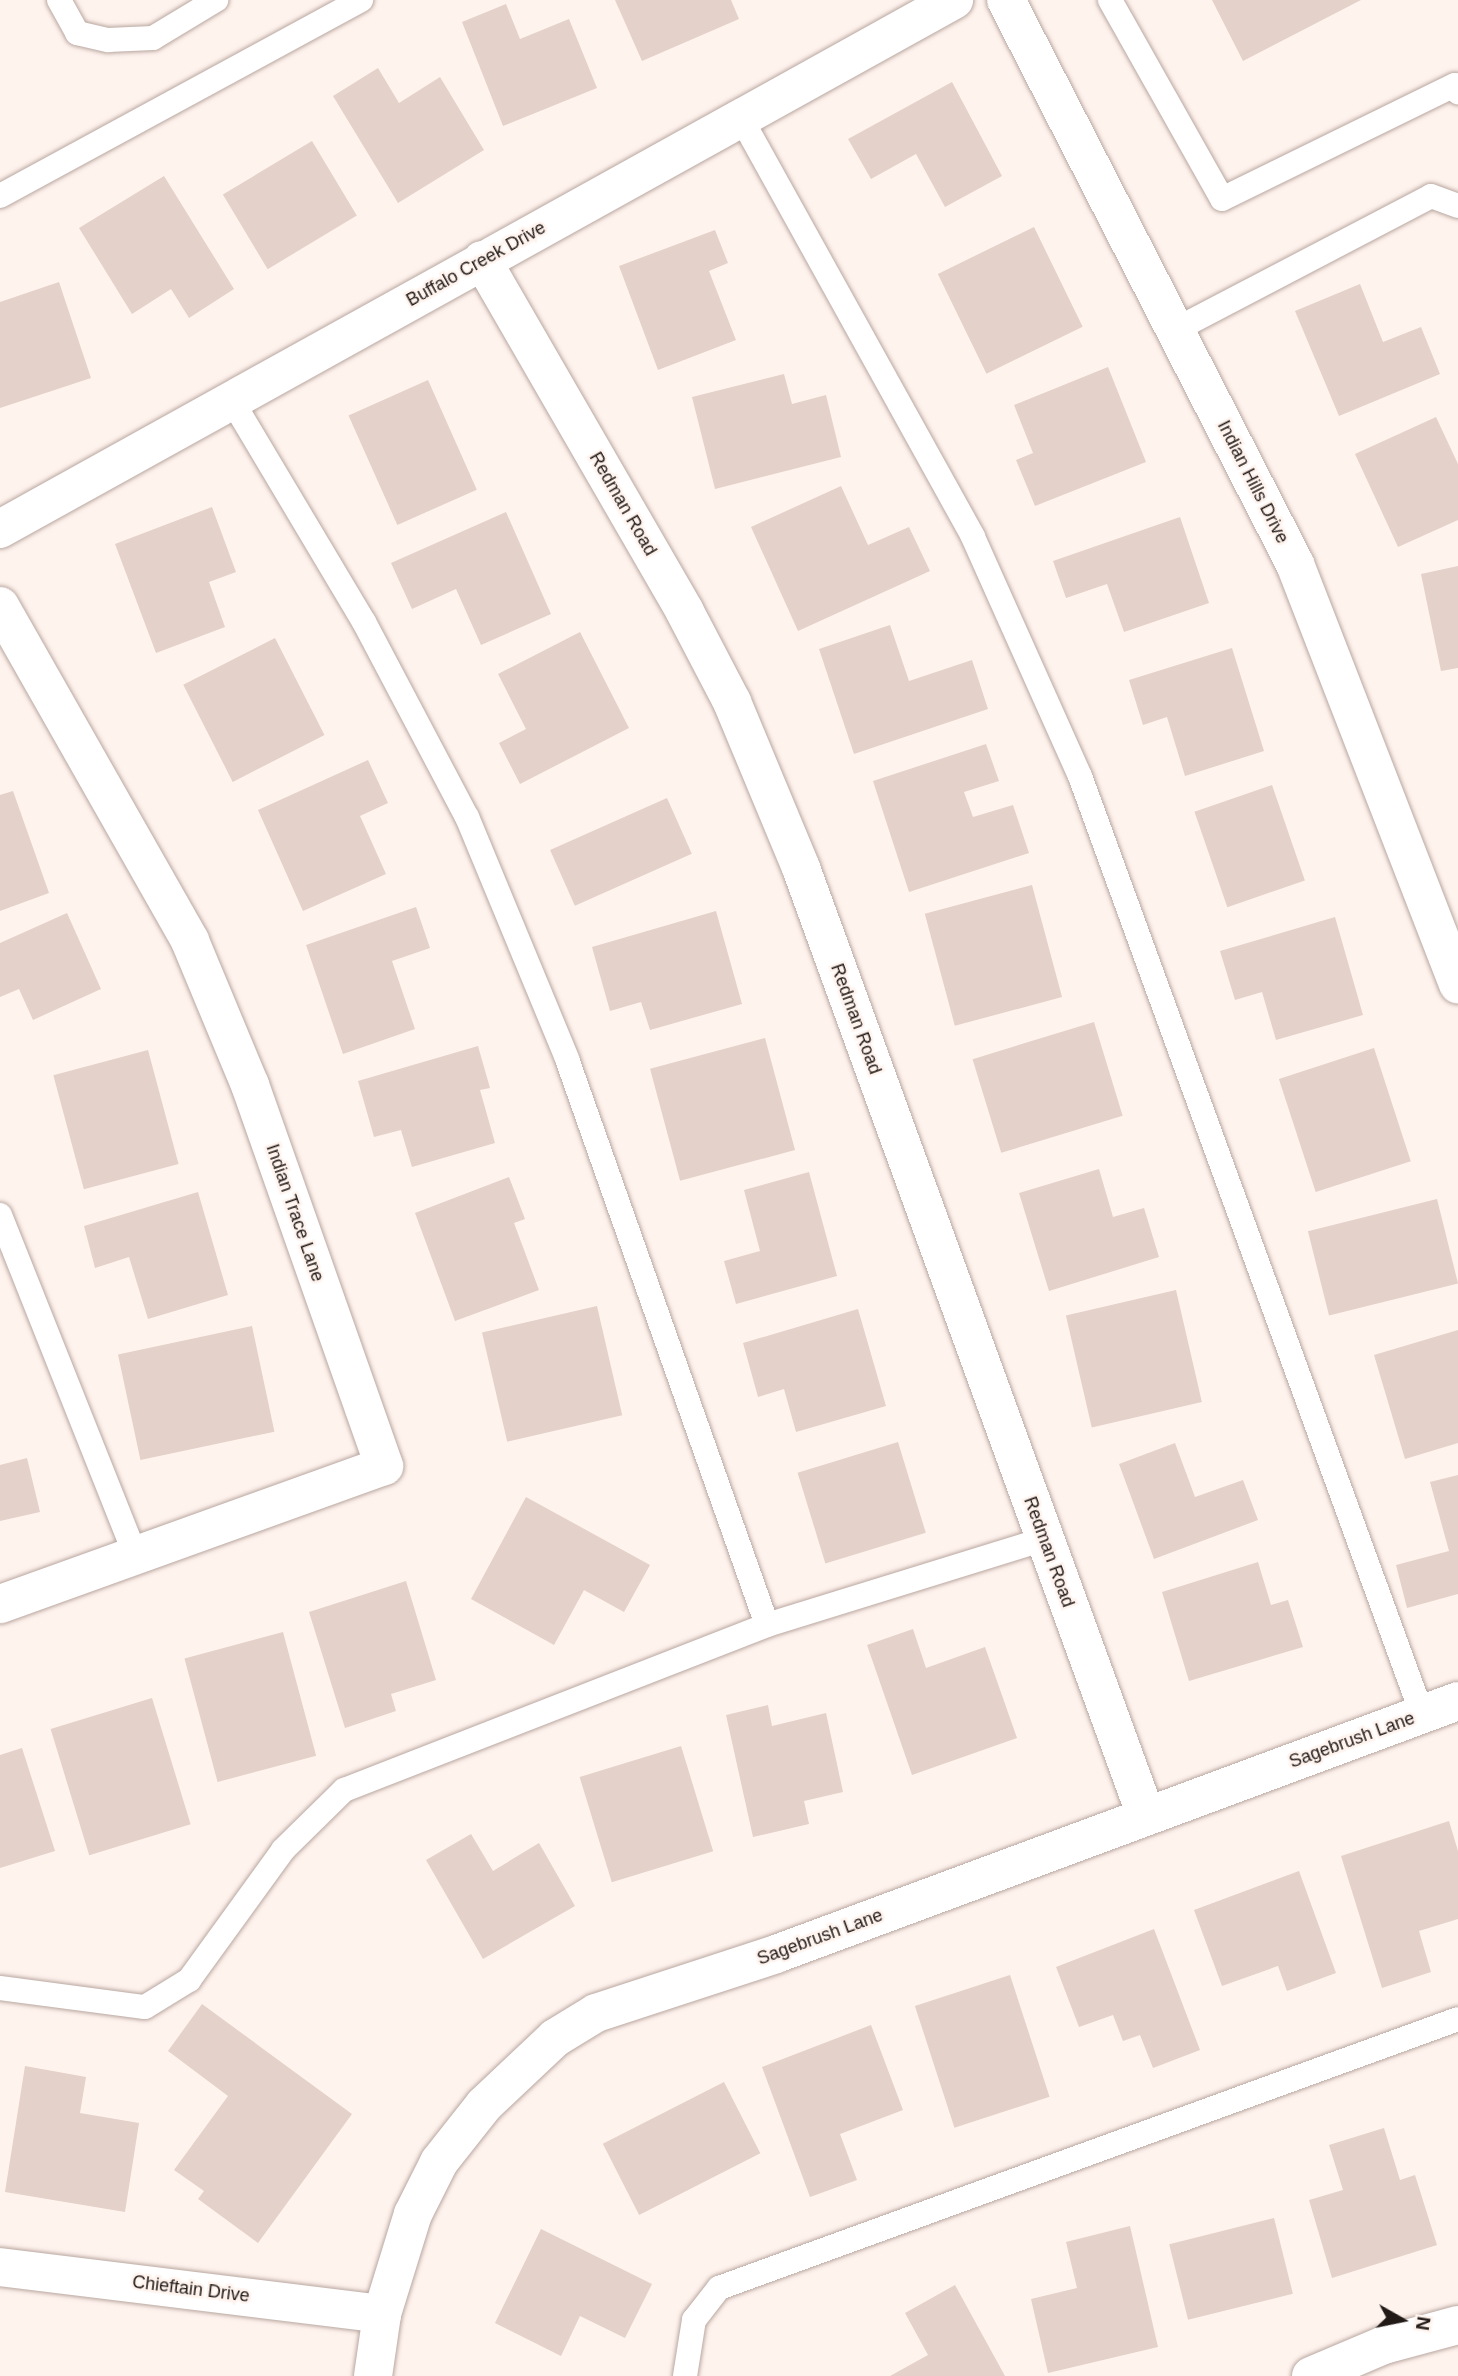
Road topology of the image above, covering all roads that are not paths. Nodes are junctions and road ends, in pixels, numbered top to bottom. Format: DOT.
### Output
graph roads {
  1 [pos="59,0"];
  2 [pos="216,0"];
  3 [pos="361,0"];
  4 [pos="954,0"];
  5 [pos="1006,0"];
  6 [pos="1110,0"];
  7 [pos="1458,92"];
  8 [pos="741,118"];
  9 [pos="0,196"];
  10 [pos="1458,206"];
  11 [pos="482,260"];
  12 [pos="1175,330"];
  13 [pos="231,399"];
  14 [pos="0,529"];
  15 [pos="0,606"];
  16 [pos="1458,984"];
  17 [pos="0,1215"];
  18 [pos="1045,1539"];
  19 [pos="135,1554"];
  20 [pos="0,1604"];
  21 [pos="767,1625"];
  22 [pos="1458,1701"];
  23 [pos="1422,1714"];
  24 [pos="1146,1816"];
  25 [pos="0,1987"];
  26 [pos="1458,2020"];
  27 [pos="0,2267"];
  28 [pos="382,2314"];
  29 [pos="1458,2325"];
  30 [pos="373,2376"];
  31 [pos="685,2376"];
  32 [pos="1311,2376"];
  1 -- 2 [label="lane"];
  3 -- 9 [label="lane"];
  4 -- 8 [label="street, Buffalo Creek Drive"];
  5 -- 12 [label="street, Indian Hills Drive"];
  6 -- 7 [label="lane"];
  8 -- 11 [label="street, Buffalo Creek Drive"];
  8 -- 23 [label="lane"];
  10 -- 12 [label="lane"];
  11 -- 13 [label="street, Buffalo Creek Drive"];
  11 -- 18 [label="street, Redman Road"];
  12 -- 16 [label="street, Indian Hills Drive"];
  13 -- 14 [label="street, Buffalo Creek Drive"];
  13 -- 21 [label="lane"];
  15 -- 19 [label="street, Indian Trace Lane"];
  17 -- 19 [label="lane"];
  18 -- 21 [label="lane"];
  18 -- 24 [label="street, Redman Road"];
  19 -- 20 [label="street, Indian Trace Lane"];
  21 -- 25 [label="lane"];
  22 -- 23 [label="street, Sagebrush Lane"];
  23 -- 24 [label="street, Sagebrush Lane"];
  24 -- 28 [label="street, Sagebrush Lane"];
  26 -- 31 [label="lane"];
  27 -- 28 [label="street, Chieftain Drive"];
  28 -- 30 [label="street, Sagebrush Lane"];
  29 -- 32 [label="street"];
}
